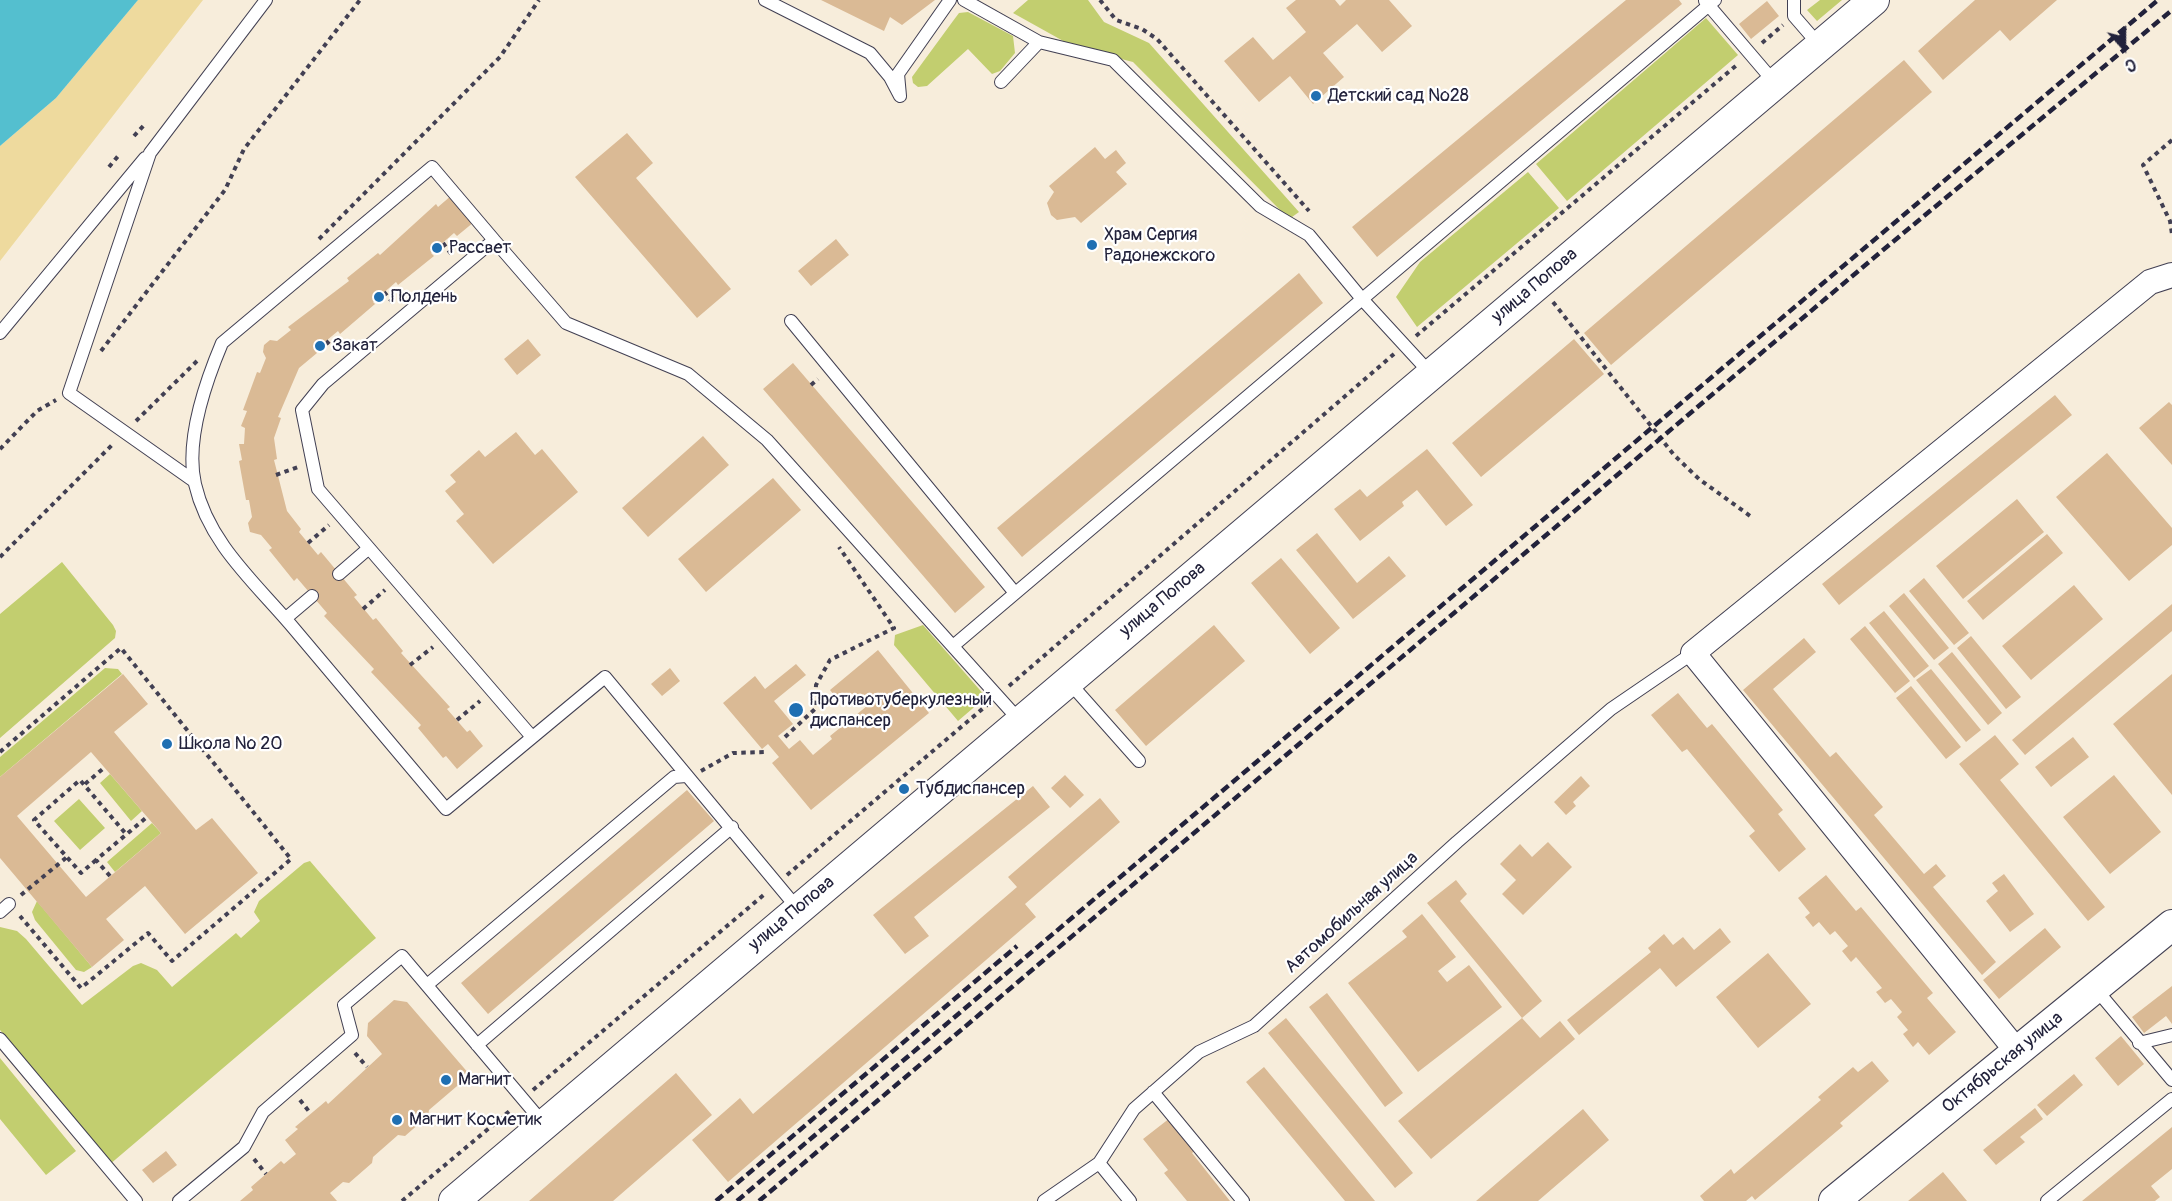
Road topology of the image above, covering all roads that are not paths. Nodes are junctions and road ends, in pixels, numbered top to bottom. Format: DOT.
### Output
graph roads {
  1 [pos="266,0"];
  2 [pos="765,0"];
  3 [pos="950,0"];
  4 [pos="964,0"];
  5 [pos="1794,0"];
  6 [pos="1874,0"];
  7 [pos="1709,2"];
  8 [pos="1039,42"];
  9 [pos="1820,46"];
  10 [pos="1001,82"];
  11 [pos="1776,83"];
  12 [pos="150,153"];
  13 [pos="494,240"];
  14 [pos="2172,275"];
  15 [pos="1362,299"];
  16 [pos="791,321"];
  17 [pos="0,333"];
  18 [pos="1431,374"];
  19 [pos="194,481"];
  20 [pos="369,548"];
  21 [pos="339,574"];
  22 [pos="1015,593"];
  23 [pos="312,596"];
  24 [pos="286,618"];
  25 [pos="953,645"];
  26 [pos="1693,653"];
  27 [pos="1068,680"];
  28 [pos="1020,721"];
  29 [pos="532,737"];
  30 [pos="1139,761"];
  31 [pos="686,776"];
  32 [pos="732,827"];
  33 [pos="798,909"];
  34 [pos="2172,925"];
  35 [pos="427,985"];
  36 [pos="2095,988"];
  37 [pos="2172,1035"];
  38 [pos="0,1039"];
  39 [pos="2139,1043"];
  40 [pos="477,1045"];
  41 [pos="2016,1050"];
  42 [pos="2172,1080"];
  43 [pos="1153,1092"];
  44 [pos="2172,1099"];
  45 [pos="544,1124"];
  46 [pos="1099,1163"];
  47 [pos="136,1201"];
  48 [pos="179,1201"];
  49 [pos="453,1201"];
  50 [pos="1044,1201"];
  51 [pos="1130,1201"];
  52 [pos="1243,1201"];
  53 [pos="1834,1201"];
  54 [pos="2047,1201"];
  1 -- 12 [label="lane"];
  2 -- 3 [label="lane"];
  4 -- 8 [label="lane"];
  5 -- 9 [label="lane"];
  6 -- 9 [label="street, улица Попова"];
  7 -- 11 [label="lane"];
  7 -- 15 [label="lane"];
  8 -- 10 [label="lane"];
  8 -- 15 [label="lane"];
  9 -- 11 [label="street, улица Попова"];
  11 -- 18 [label="street, улица Попова"];
  12 -- 17 [label="lane"];
  12 -- 19 [label="lane"];
  13 -- 19 [label="lane"];
  13 -- 20 [label="lane"];
  13 -- 25 [label="lane"];
  14 -- 26 [label="street"];
  15 -- 18 [label="lane"];
  15 -- 22 [label="lane"];
  16 -- 22 [label="lane"];
  18 -- 27 [label="street, улица Попова"];
  19 -- 24 [label="lane"];
  20 -- 21 [label="lane"];
  20 -- 29 [label="lane"];
  22 -- 25 [label="lane"];
  23 -- 24 [label="lane"];
  24 -- 29 [label="lane"];
  25 -- 28 [label="lane"];
  26 -- 41 [label="street"];
  26 -- 43 [label="lane, Автомобильная улица"];
  27 -- 28 [label="street, улица Попова"];
  27 -- 30 [label="lane"];
  28 -- 33 [label="street, улица Попова"];
  29 -- 31 [label="lane"];
  31 -- 32 [label="lane"];
  31 -- 35 [label="lane"];
  32 -- 33 [label="lane"];
  32 -- 40 [label="lane"];
  33 -- 45 [label="street, улица Попова"];
  34 -- 36 [label="street, Октябрьская улица"];
  35 -- 40 [label="lane"];
  35 -- 48 [label="lane"];
  36 -- 39 [label="lane"];
  36 -- 41 [label="street, Октябрьская улица"];
  37 -- 39 [label="lane"];
  38 -- 47 [label="lane"];
  39 -- 42 [label="lane"];
  40 -- 45 [label="lane"];
  41 -- 53 [label="street, Октябрьская улица"];
  43 -- 46 [label="lane, Автомобильная улица"];
  43 -- 52 [label="lane"];
  44 -- 54 [label="lane"];
  45 -- 49 [label="street, улица Попова"];
  46 -- 50 [label="lane, Автомобильная улица"];
  46 -- 51 [label="lane"];
}
